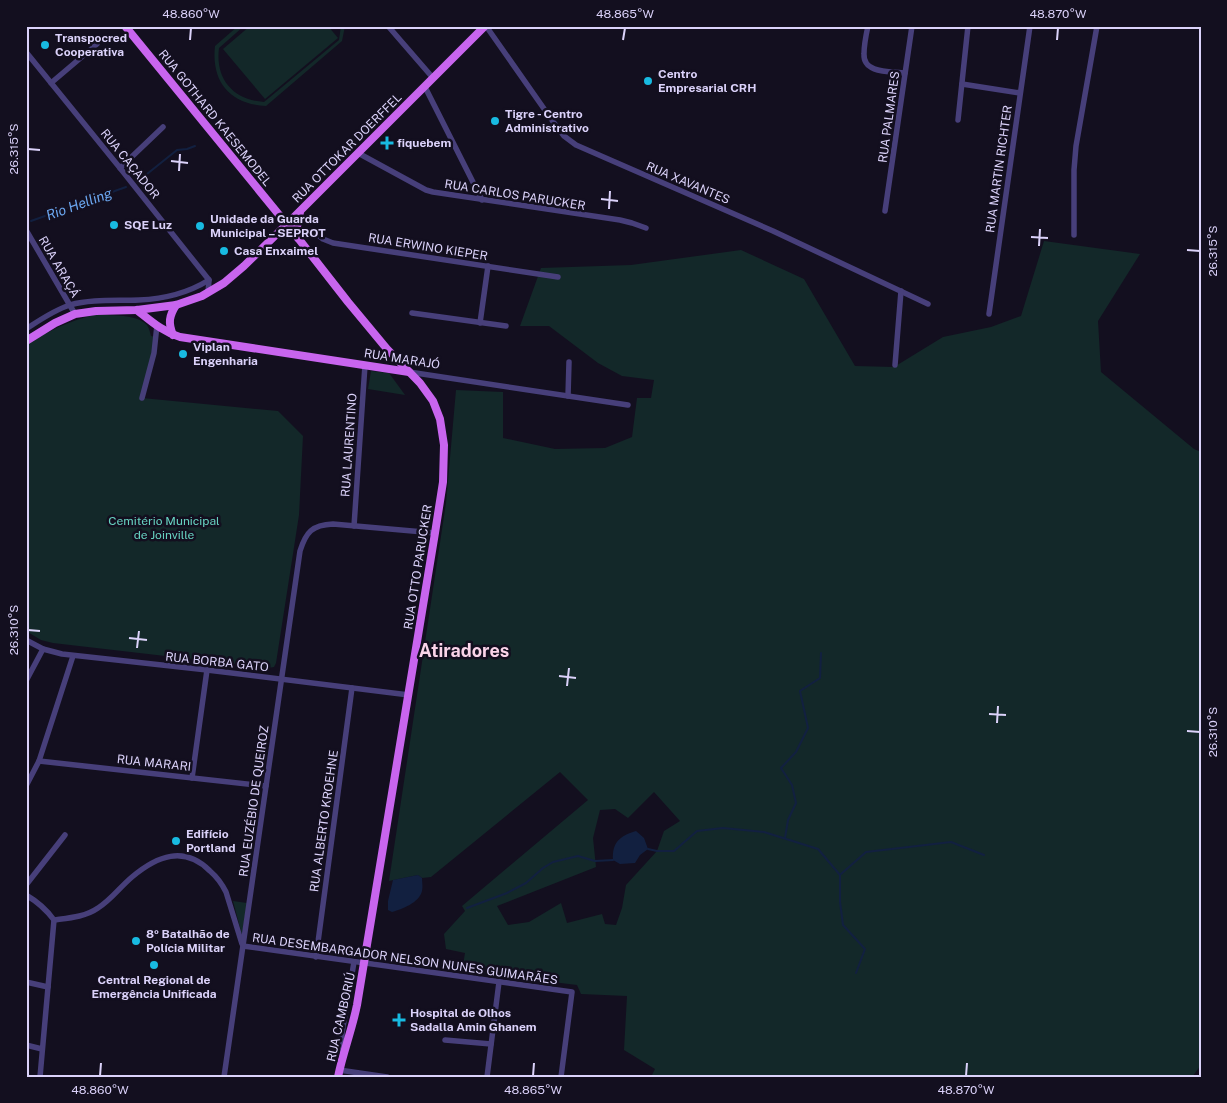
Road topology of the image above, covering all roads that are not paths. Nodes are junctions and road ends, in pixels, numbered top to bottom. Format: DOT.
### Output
graph roads {
  1 [pos="125,26"];
  2 [pos="388,26"];
  3 [pos="485,26"];
  4 [pos="868,26"];
  5 [pos="912,26"];
  6 [pos="968,26"];
  7 [pos="1030,26"];
  8 [pos="1097,26"];
  9 [pos="97,44"];
  10 [pos="26,52"];
  11 [pos="905,73"];
  12 [pos="433,78"];
  13 [pos="51,83"];
  14 [pos="962,84"];
  15 [pos="425,87"];
  16 [pos="1020,93"];
  17 [pos="958,120"];
  18 [pos="163,127"];
  19 [pos="358,153"];
  20 [pos="120,168"];
  21 [pos="482,200"];
  22 [pos="300,211"];
  23 [pos="885,211"];
  24 [pos="287,224"];
  25 [pos="646,228"];
  26 [pos="26,230"];
  27 [pos="1074,236"];
  28 [pos="298,238"];
  29 [pos="488,266"];
  30 [pos="558,277"];
  31 [pos="209,280"];
  32 [pos="901,291"];
  33 [pos="208,293"];
  34 [pos="928,304"];
  35 [pos="176,305"];
  36 [pos="70,306"];
  37 [pos="137,310"];
  38 [pos="412,313"];
  39 [pos="75,314"];
  40 [pos="989,314"];
  41 [pos="480,323"];
  42 [pos="157,326"];
  43 [pos="506,326"];
  44 [pos="28,335"];
  45 [pos="173,335"];
  46 [pos="387,349"];
  47 [pos="569,362"];
  48 [pos="365,365"];
  49 [pos="894,365"];
  50 [pos="379,367"];
  51 [pos="409,372"];
  52 [pos="568,396"];
  53 [pos="142,398"];
  54 [pos="628,405"];
  55 [pos="354,526"];
  56 [pos="435,533"];
  57 [pos="26,640"];
  58 [pos="42,649"];
  59 [pos="72,656"];
  60 [pos="207,670"];
  61 [pos="282,679"];
  62 [pos="26,681"];
  63 [pos="352,688"];
  64 [pos="409,696"];
  65 [pos="39,761"];
  66 [pos="192,778"];
  67 [pos="26,786"];
  68 [pos="266,786"];
  69 [pos="65,835"];
  70 [pos="26,885"];
  71 [pos="26,895"];
  72 [pos="54,920"];
  73 [pos="243,946"];
  74 [pos="316,957"];
  75 [pos="354,962"];
  76 [pos="364,963"];
  77 [pos="26,982"];
  78 [pos="500,982"];
  79 [pos="48,987"];
  80 [pos="445,1040"];
  81 [pos="491,1044"];
  82 [pos="26,1045"];
  83 [pos="42,1049"];
  84 [pos="343,1054"];
  85 [pos="339,1074"];
  86 [pos="40,1077"];
  87 [pos="224,1077"];
  88 [pos="387,1077"];
  89 [pos="487,1077"];
  90 [pos="561,1077"];
  1 -- 24 [label="main road, RUA GOTHARD KAESEMODEL"];
  2 -- 12 [label="street"];
  3 -- 12 [label="main road, RUA OTTOKAR DOERFFEL"];
  3 -- 32 [label="street, RUA XAVANTES"];
  4 -- 11 [label="street"];
  5 -- 11 [label="street, RUA PALMARES"];
  6 -- 14 [label="street"];
  7 -- 16 [label="street, RUA MARTIN RICHTER"];
  8 -- 27 [label="street"];
  9 -- 13 [label="street"];
  10 -- 13 [label="street, RUA CAÇADOR"];
  11 -- 23 [label="street, RUA PALMARES"];
  12 -- 15 [label="main road, RUA OTTOKAR DOERFFEL"];
  13 -- 20 [label="street, RUA CAÇADOR"];
  14 -- 16 [label="street"];
  14 -- 17 [label="street"];
  15 -- 19 [label="main road, RUA OTTOKAR DOERFFEL"];
  15 -- 21 [label="street"];
  16 -- 40 [label="street, RUA MARTIN RICHTER"];
  18 -- 20 [label="street"];
  19 -- 21 [label="street, RUA CARLOS PARUCKER"];
  19 -- 22 [label="main road, RUA OTTOKAR DOERFFEL"];
  20 -- 31 [label="street, RUA CAÇADOR"];
  21 -- 25 [label="street, RUA CARLOS PARUCKER"];
  22 -- 24 [label="main road, RUA OTTOKAR DOERFFEL"];
  22 -- 28 [label="main road"];
  24 -- 28 [label="main road, RUA OTTO PARUCKER"];
  24 -- 33 [label="main road, RUA OTTOKAR DOERFFEL"];
  26 -- 36 [label="street, RUA ARAÇÁ"];
  28 -- 29 [label="street, RUA ERWINO KIEPER"];
  28 -- 46 [label="main road, RUA OTTO PARUCKER"];
  29 -- 30 [label="street, RUA ERWINO KIEPER"];
  29 -- 41 [label="street"];
  31 -- 33 [label="street"];
  31 -- 36 [label="street"];
  32 -- 34 [label="street, RUA XAVANTES"];
  32 -- 49 [label="street"];
  33 -- 35 [label="main road, RUA OTTOKAR DOERFFEL"];
  35 -- 37 [label="main road, RUA OTTOKAR DOERFFEL"];
  35 -- 45 [label="main road"];
  36 -- 39 [label="street, RUA ARAÇÁ"];
  36 -- 44 [label="street"];
  37 -- 39 [label="main road, RUA OTTOKAR DOERFFEL"];
  37 -- 42 [label="main road, RUA MARAJÓ"];
  38 -- 41 [label="street"];
  39 -- 44 [label="main road, RUA OTTOKAR DOERFFEL"];
  41 -- 43 [label="street"];
  42 -- 45 [label="main road, RUA MARAJÓ"];
  42 -- 53 [label="street"];
  45 -- 48 [label="main road, RUA MARAJÓ"];
  46 -- 50 [label="main road"];
  46 -- 51 [label="main road, RUA OTTO PARUCKER"];
  47 -- 52 [label="street"];
  48 -- 50 [label="main road, RUA MARAJÓ"];
  48 -- 55 [label="street, RUA LAURENTINO"];
  50 -- 51 [label="main road, RUA MARAJÓ"];
  51 -- 52 [label="street, RUA MARAJÓ"];
  51 -- 56 [label="main road, RUA OTTO PARUCKER"];
  52 -- 54 [label="street, RUA MARAJÓ"];
  55 -- 56 [label="street"];
  55 -- 61 [label="street, RUA EUZÉBIO DE QUEIROZ"];
  56 -- 64 [label="main road, RUA OTTO PARUCKER"];
  57 -- 58 [label="street, RUA BORBA GATO"];
  58 -- 59 [label="street, RUA BORBA GATO"];
  58 -- 62 [label="street"];
  59 -- 60 [label="street, RUA BORBA GATO"];
  59 -- 65 [label="street"];
  60 -- 61 [label="street, RUA BORBA GATO"];
  60 -- 66 [label="street"];
  61 -- 63 [label="street, RUA BORBA GATO"];
  61 -- 68 [label="street, RUA EUZÉBIO DE QUEIROZ"];
  63 -- 64 [label="street, RUA BORBA GATO"];
  63 -- 74 [label="street, RUA ALBERTO KROEHNE"];
  64 -- 76 [label="main road, RUA OTTO PARUCKER"];
  65 -- 66 [label="street, RUA MARARI"];
  65 -- 67 [label="street"];
  66 -- 68 [label="street, RUA MARARI"];
  68 -- 73 [label="street, RUA EUZÉBIO DE QUEIROZ"];
  69 -- 70 [label="street"];
  71 -- 72 [label="street"];
  72 -- 73 [label="street, RUA DESEMBARGADOR NELSON NUNES GUIMARÃES"];
  72 -- 79 [label="street"];
  73 -- 74 [label="street, RUA DESEMBARGADOR NELSON NUNES GUIMARÃES"];
  73 -- 87 [label="street, RUA EUZÉBIO DE QUEIROZ"];
  74 -- 75 [label="street, RUA DESEMBARGADOR NELSON NUNES GUIMARÃES"];
  75 -- 76 [label="street, RUA DESEMBARGADOR NELSON NUNES GUIMARÃES"];
  75 -- 84 [label="street"];
  76 -- 78 [label="street, RUA DESEMBARGADOR NELSON NUNES GUIMARÃES"];
  76 -- 84 [label="main road, RUA CAMBORIÚ"];
  77 -- 79 [label="street"];
  78 -- 81 [label="street"];
  78 -- 90 [label="street, RUA DESEMBARGADOR NELSON NUNES GUIMARÃES"];
  79 -- 83 [label="street"];
  80 -- 81 [label="street"];
  81 -- 89 [label="street"];
  82 -- 83 [label="street"];
  83 -- 86 [label="street"];
  84 -- 85 [label="main road, RUA CAMBORIÚ"];
  85 -- 88 [label="street"];
}
